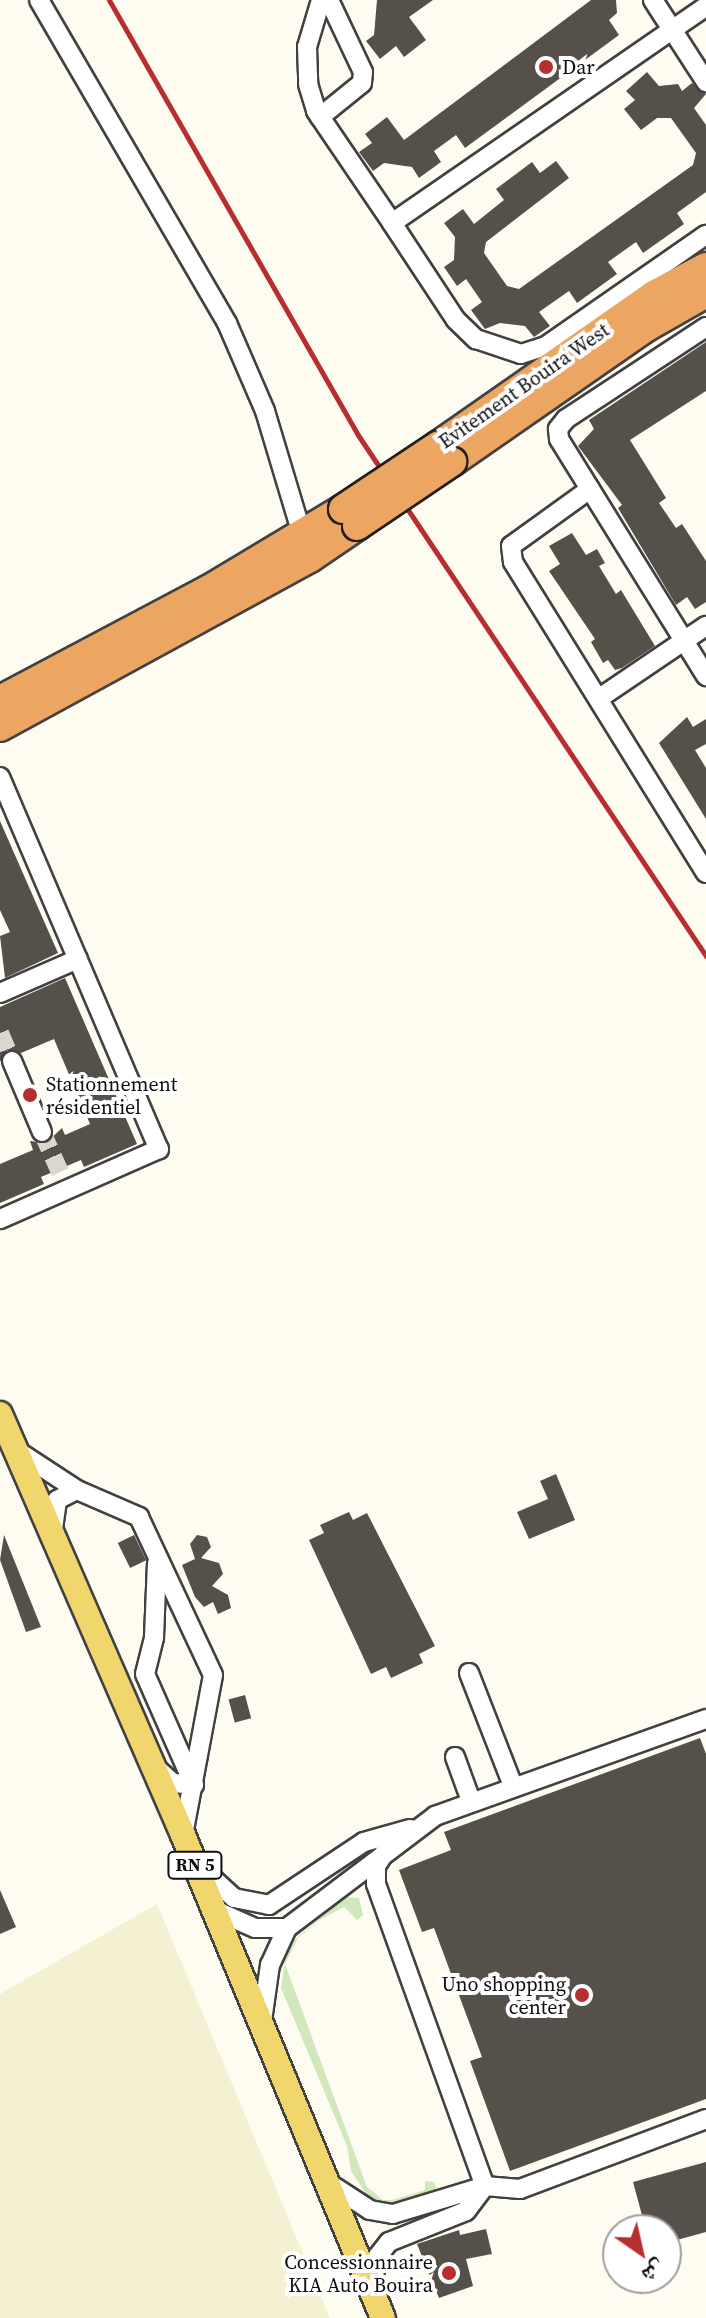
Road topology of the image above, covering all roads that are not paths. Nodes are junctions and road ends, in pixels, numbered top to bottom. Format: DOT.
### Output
graph roads {
  1 [pos="39,0"];
  2 [pos="321,0"];
  3 [pos="329,0"];
  4 [pos="653,0"];
  5 [pos="706,6"];
  6 [pos="673,28"];
  7 [pos="706,82"];
  8 [pos="320,117"];
  9 [pos="392,223"];
  10 [pos="706,235"];
  11 [pos="706,267"];
  12 [pos="706,293"];
  13 [pos="706,327"];
  14 [pos="521,354"];
  15 [pos="532,381"];
  16 [pos="446,454"];
  17 [pos="590,489"];
  18 [pos="306,546"];
  19 [pos="706,626"];
  20 [pos="685,642"];
  21 [pos="706,676"];
  22 [pos="601,697"];
  23 [pos="0,700"];
  24 [pos="0,727"];
  25 [pos="0,777"];
  26 [pos="706,873"];
  27 [pos="78,959"];
  28 [pos="0,993"];
  29 [pos="12,1061"];
  30 [pos="42,1132"];
  31 [pos="60,1172"];
  32 [pos="67,1190"];
  33 [pos="0,1219"];
  34 [pos="0,1414"];
  35 [pos="15,1449"];
  36 [pos="77,1490"];
  37 [pos="53,1534"];
  38 [pos="157,1556"];
  39 [pos="469,1673"];
  40 [pos="706,1719"];
  41 [pos="455,1757"];
  42 [pos="153,1765"];
  43 [pos="194,1785"];
  44 [pos="513,1786"];
  45 [pos="471,1801"];
  46 [pos="183,1835"];
  47 [pos="378,1845"];
  48 [pos="193,1860"];
  49 [pos="344,1888"];
  50 [pos="383,1900"];
  51 [pos="212,1909"];
  52 [pos="287,1928"];
  53 [pos="261,2025"];
  54 [pos="706,2119"];
  55 [pos="327,2182"];
  56 [pos="485,2186"];
  57 [pos="371,2289"];
  58 [pos="383,2318"];
  1 -- 18 [label="street"];
  2 -- 8 [label="street"];
  3 -- 8 [label="street"];
  4 -- 6 [label="street"];
  5 -- 6 [label="street"];
  6 -- 7 [label="street"];
  6 -- 9 [label="street"];
  8 -- 9 [label="street"];
  9 -- 14 [label="street"];
  10 -- 14 [label="street"];
  11 -- 15 [label="highway, Evitement Bouira West"];
  12 -- 16 [label="highway, Evitement Bouira West"];
  13 -- 17 [label="street"];
  14 -- 15 [label="street"];
  15 -- 16 [label="highway, Evitement Bouira West"];
  16 -- 18 [label="highway, Evitement Bouira West, bridge"];
  17 -- 20 [label="street"];
  17 -- 22 [label="street"];
  18 -- 23 [label="highway"];
  18 -- 24 [label="highway"];
  19 -- 20 [label="street"];
  20 -- 21 [label="street"];
  20 -- 22 [label="street"];
  22 -- 26 [label="street"];
  25 -- 27 [label="street"];
  27 -- 28 [label="street"];
  27 -- 32 [label="street"];
  29 -- 30 [label="street"];
  31 -- 32 [label="street"];
  32 -- 33 [label="street"];
  34 -- 35 [label="main road, RN 5"];
  35 -- 36 [label="street"];
  35 -- 37 [label="main road, RN 5"];
  36 -- 37 [label="street"];
  36 -- 38 [label="street"];
  37 -- 42 [label="main road, RN 5"];
  38 -- 43 [label="street"];
  38 -- 43 [label="street"];
  39 -- 44 [label="street"];
  40 -- 44 [label="street"];
  41 -- 45 [label="street"];
  42 -- 43 [label="street"];
  42 -- 46 [label="main road, RN 5"];
  43 -- 46 [label="street"];
  44 -- 45 [label="street"];
  45 -- 47 [label="street"];
  46 -- 48 [label="main road, RN 5"];
  47 -- 48 [label="street"];
  47 -- 49 [label="street"];
  47 -- 50 [label="street"];
  48 -- 51 [label="main road, RN 5"];
  49 -- 50 [label="street"];
  49 -- 52 [label="street"];
  50 -- 56 [label="street"];
  51 -- 52 [label="street"];
  51 -- 53 [label="main road, RN 5"];
  52 -- 53 [label="street"];
  53 -- 55 [label="main road, RN 5"];
  54 -- 56 [label="street"];
  55 -- 56 [label="street"];
  55 -- 57 [label="main road, RN 5"];
  56 -- 57 [label="street"];
  57 -- 58 [label="main road, RN 5"];
}
